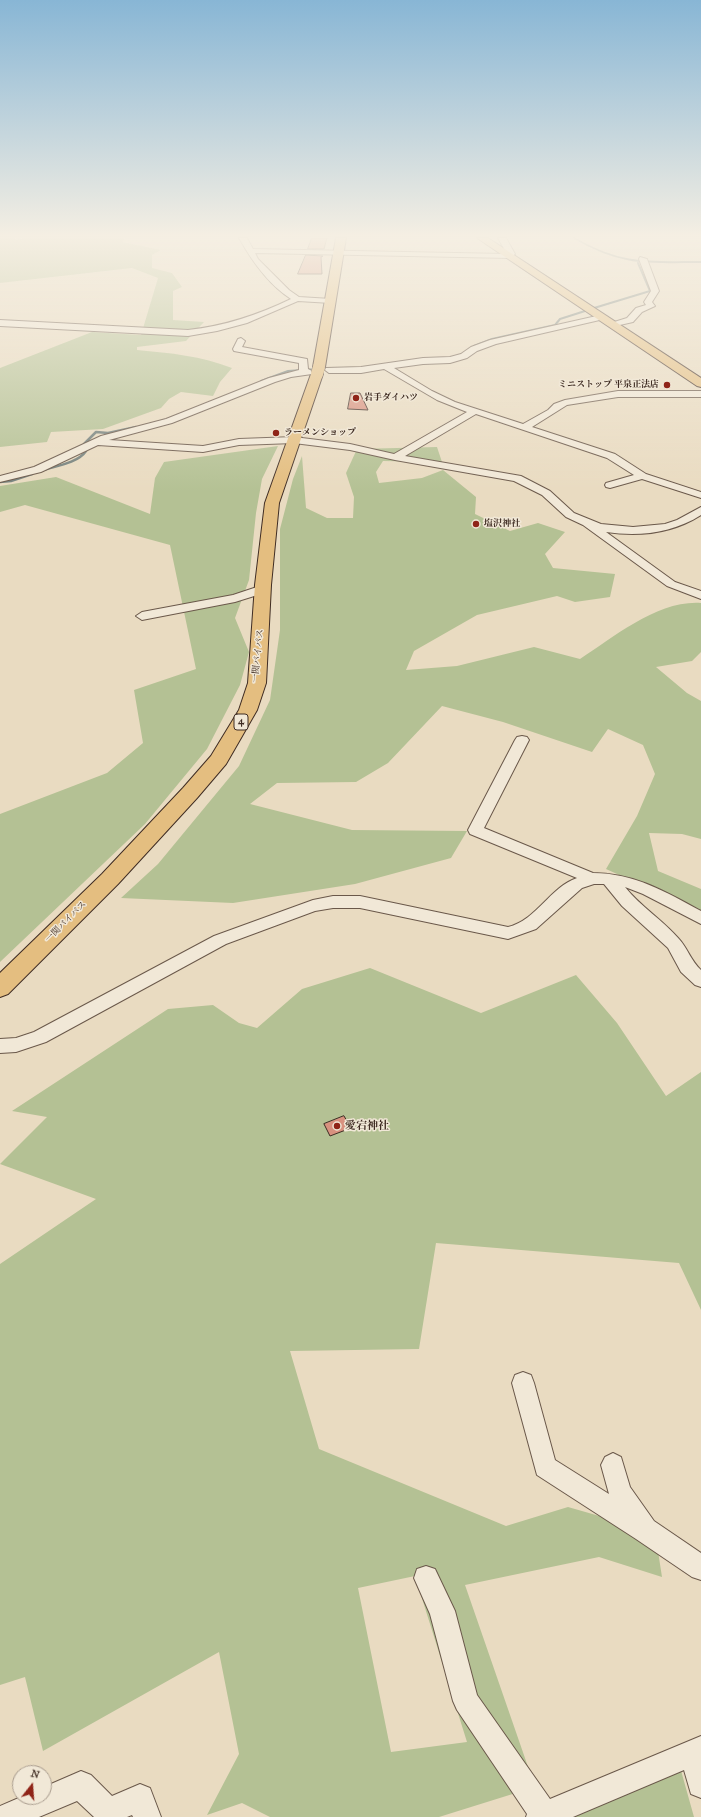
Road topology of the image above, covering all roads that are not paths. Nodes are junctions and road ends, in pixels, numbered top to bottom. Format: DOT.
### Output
graph roads {
  1 [pos="0,323"];
  2 [pos="240,323"];
  3 [pos="326,323"];
  4 [pos="576,323"];
  5 [pos="610,323"];
  6 [pos="621,323"];
  7 [pos="614,325"];
  8 [pos="241,341"];
  9 [pos="386,367"];
  10 [pos="315,371"];
  11 [pos="701,383"];
  12 [pos="701,394"];
  13 [pos="475,411"];
  14 [pos="524,427"];
  15 [pos="294,440"];
  16 [pos="89,446"];
  17 [pos="395,457"];
  18 [pos="642,476"];
  19 [pos="0,480"];
  20 [pos="610,485"];
  21 [pos="701,495"];
  22 [pos="701,510"];
  23 [pos="587,523"];
  24 [pos="263,589"];
  25 [pos="701,595"];
  26 [pos="142,616"];
  27 [pos="522,740"];
  28 [pos="590,878"];
  29 [pos="608,879"];
  30 [pos="701,918"];
  31 [pos="701,980"];
  32 [pos="0,988"];
  33 [pos="0,1046"];
  34 [pos="523,1383"];
  35 [pos="612,1465"];
  36 [pos="645,1530"];
  37 [pos="701,1568"];
  38 [pos="426,1578"];
  39 [pos="698,1750"];
  40 [pos="701,1784"];
  41 [pos="542,1816"];
  42 [pos="7,1817"];
  43 [pos="147,1817"];
  1 -- 2 [label="street"];
  3 -- 10 [label="highway, 一関バイパス / 4"];
  4 -- 9 [label="street"];
  5 -- 7 [label="main road"];
  6 -- 7 [label="street"];
  7 -- 11 [label="main road"];
  8 -- 10 [label="street"];
  9 -- 10 [label="street"];
  9 -- 13 [label="street"];
  10 -- 15 [label="highway, 一関バイパス / 4"];
  10 -- 16 [label="street"];
  12 -- 14 [label="street"];
  13 -- 14 [label="street"];
  13 -- 17 [label="street"];
  14 -- 18 [label="street"];
  15 -- 16 [label="street"];
  15 -- 17 [label="street"];
  15 -- 24 [label="highway, 一関バイパス / 4"];
  16 -- 19 [label="street"];
  17 -- 23 [label="street"];
  18 -- 20 [label="street"];
  18 -- 21 [label="street"];
  22 -- 23 [label="street"];
  23 -- 25 [label="street"];
  24 -- 26 [label="street"];
  24 -- 32 [label="highway, 一関バイパス / 4"];
  27 -- 28 [label="street"];
  28 -- 29 [label="street"];
  28 -- 33 [label="street"];
  29 -- 30 [label="street"];
  29 -- 31 [label="street"];
  34 -- 36 [label="street"];
  35 -- 36 [label="street"];
  36 -- 37 [label="street"];
  38 -- 41 [label="street"];
  39 -- 40 [label="street"];
  39 -- 41 [label="street"];
  42 -- 43 [label="street"];
}
